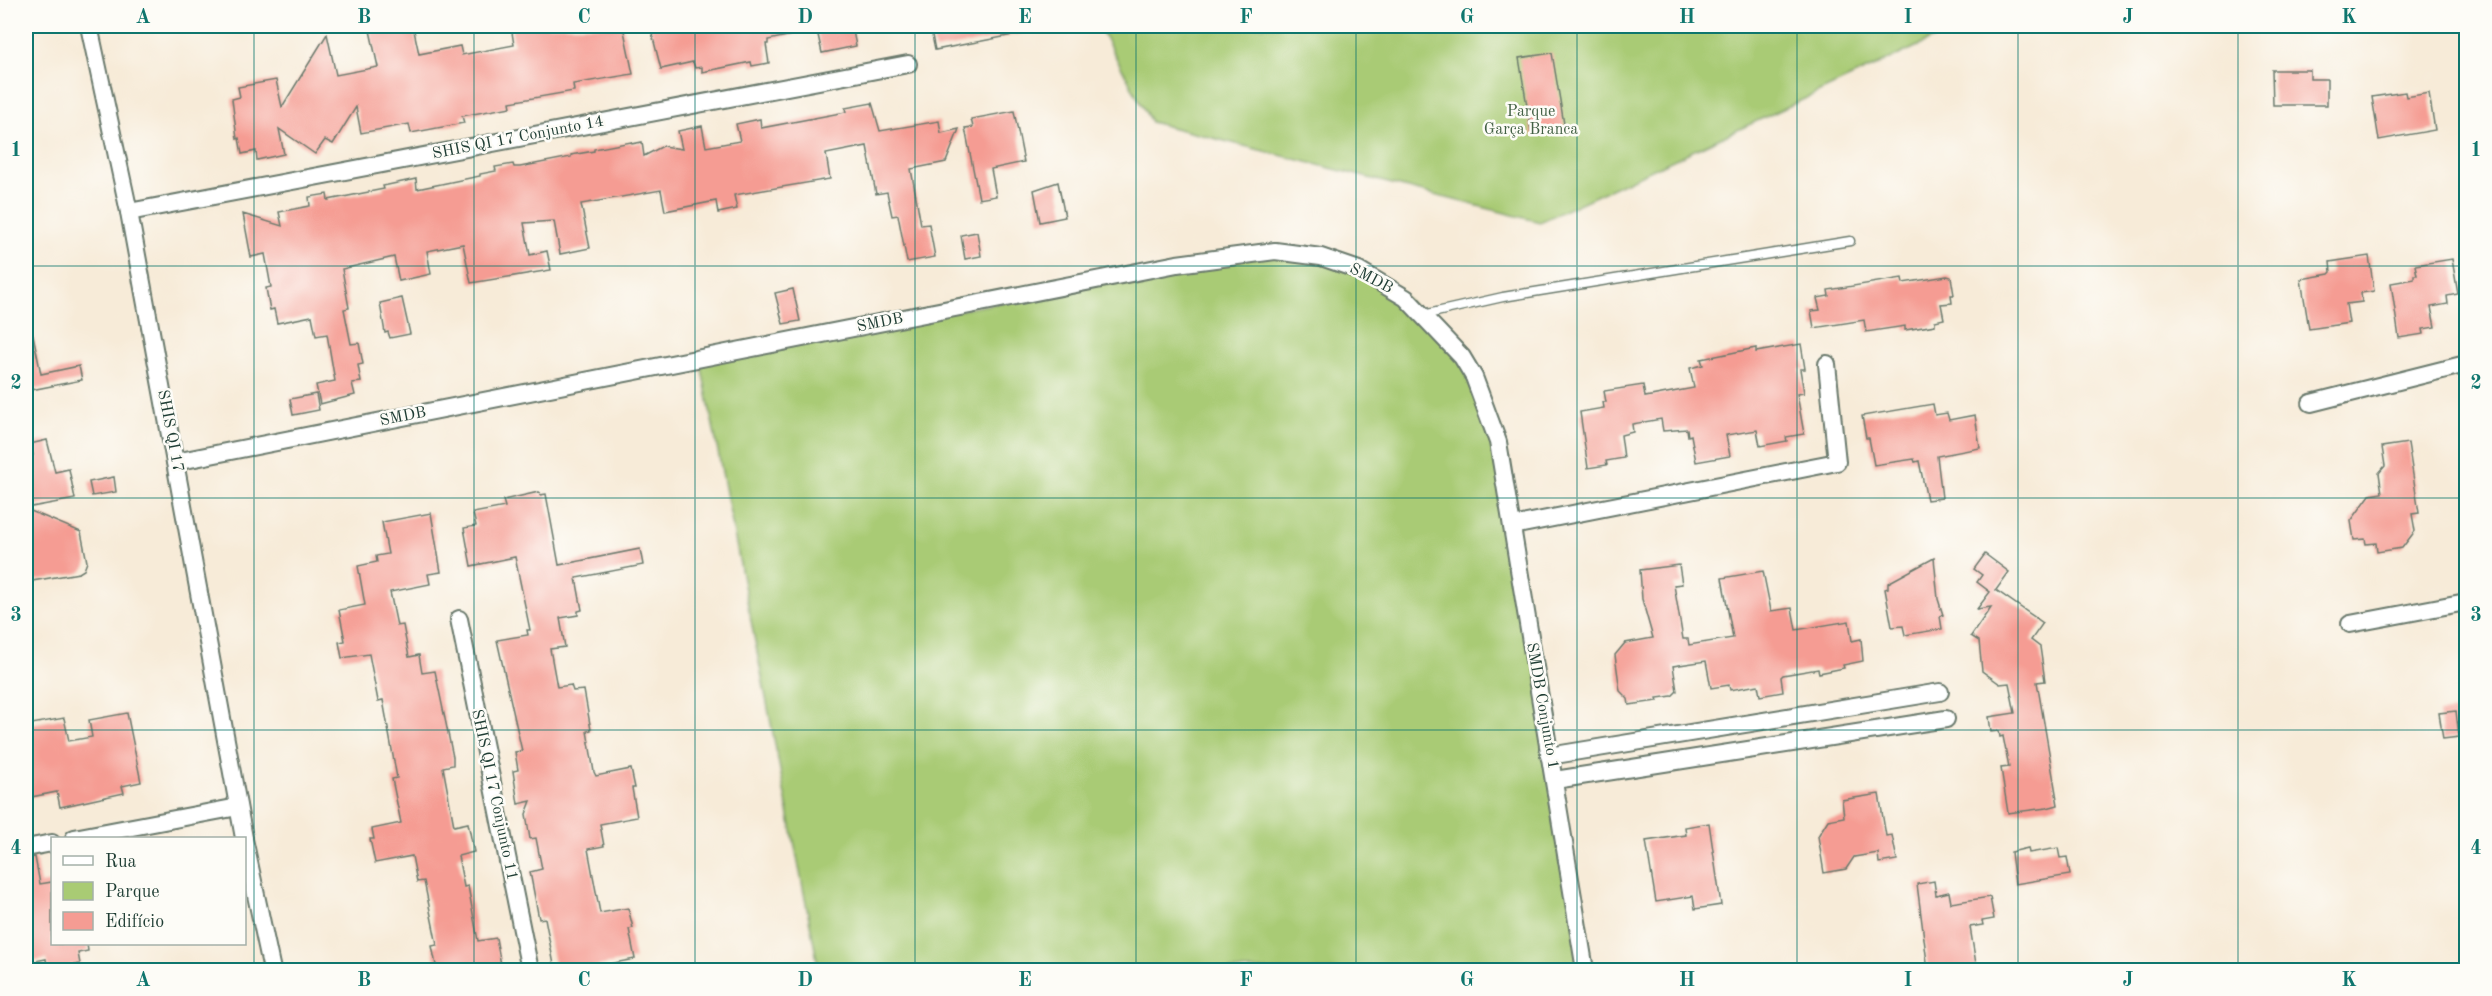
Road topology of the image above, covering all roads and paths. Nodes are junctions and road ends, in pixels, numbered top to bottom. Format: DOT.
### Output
graph roads {
  1 [pos="89,26"];
  2 [pos="908,64"];
  3 [pos="129,212"];
  4 [pos="1850,241"];
  5 [pos="1422,315"];
  6 [pos="1827,364"];
  7 [pos="2466,364"];
  8 [pos="2311,403"];
  9 [pos="1498,442"];
  10 [pos="176,462"];
  11 [pos="1512,526"];
  12 [pos="2466,602"];
  13 [pos="459,619"];
  14 [pos="2350,624"];
  15 [pos="1940,692"];
  16 [pos="1946,720"];
  17 [pos="1549,756"];
  18 [pos="1555,780"];
  19 [pos="238,807"];
  20 [pos="79,837"];
  21 [pos="244,837"];
  22 [pos="51,843"];
  23 [pos="26,848"];
  24 [pos="246,848"];
  25 [pos="272,970"];
  26 [pos="530,970"];
  27 [pos="1585,970"];
  1 -- 3 [label="street, SHIS QI 17"];
  2 -- 3 [label="street, SHIS QI 17 Conjunto 14"];
  3 -- 10 [label="street, SHIS QI 17"];
  4 -- 5 [label="lane"];
  5 -- 9 [label="street, SMDB"];
  5 -- 10 [label="street, SMDB"];
  6 -- 11 [label="street"];
  7 -- 8 [label="street"];
  9 -- 11 [label="street, SMDB Conjunto 1"];
  10 -- 19 [label="street, SHIS QI 17"];
  11 -- 17 [label="street, SMDB Conjunto 1"];
  12 -- 14 [label="street"];
  13 -- 26 [label="street, SHIS QI 17 Conjunto 11"];
  15 -- 17 [label="street"];
  16 -- 18 [label="street"];
  17 -- 18 [label="street, SMDB Conjunto 1"];
  18 -- 27 [label="street, SMDB Conjunto 1"];
  19 -- 20 [label="street"];
  19 -- 21 [label="street, SHIS QI 17"];
  22 -- 23 [label="street"];
  24 -- 25 [label="street, SHIS QI 17"];
}
